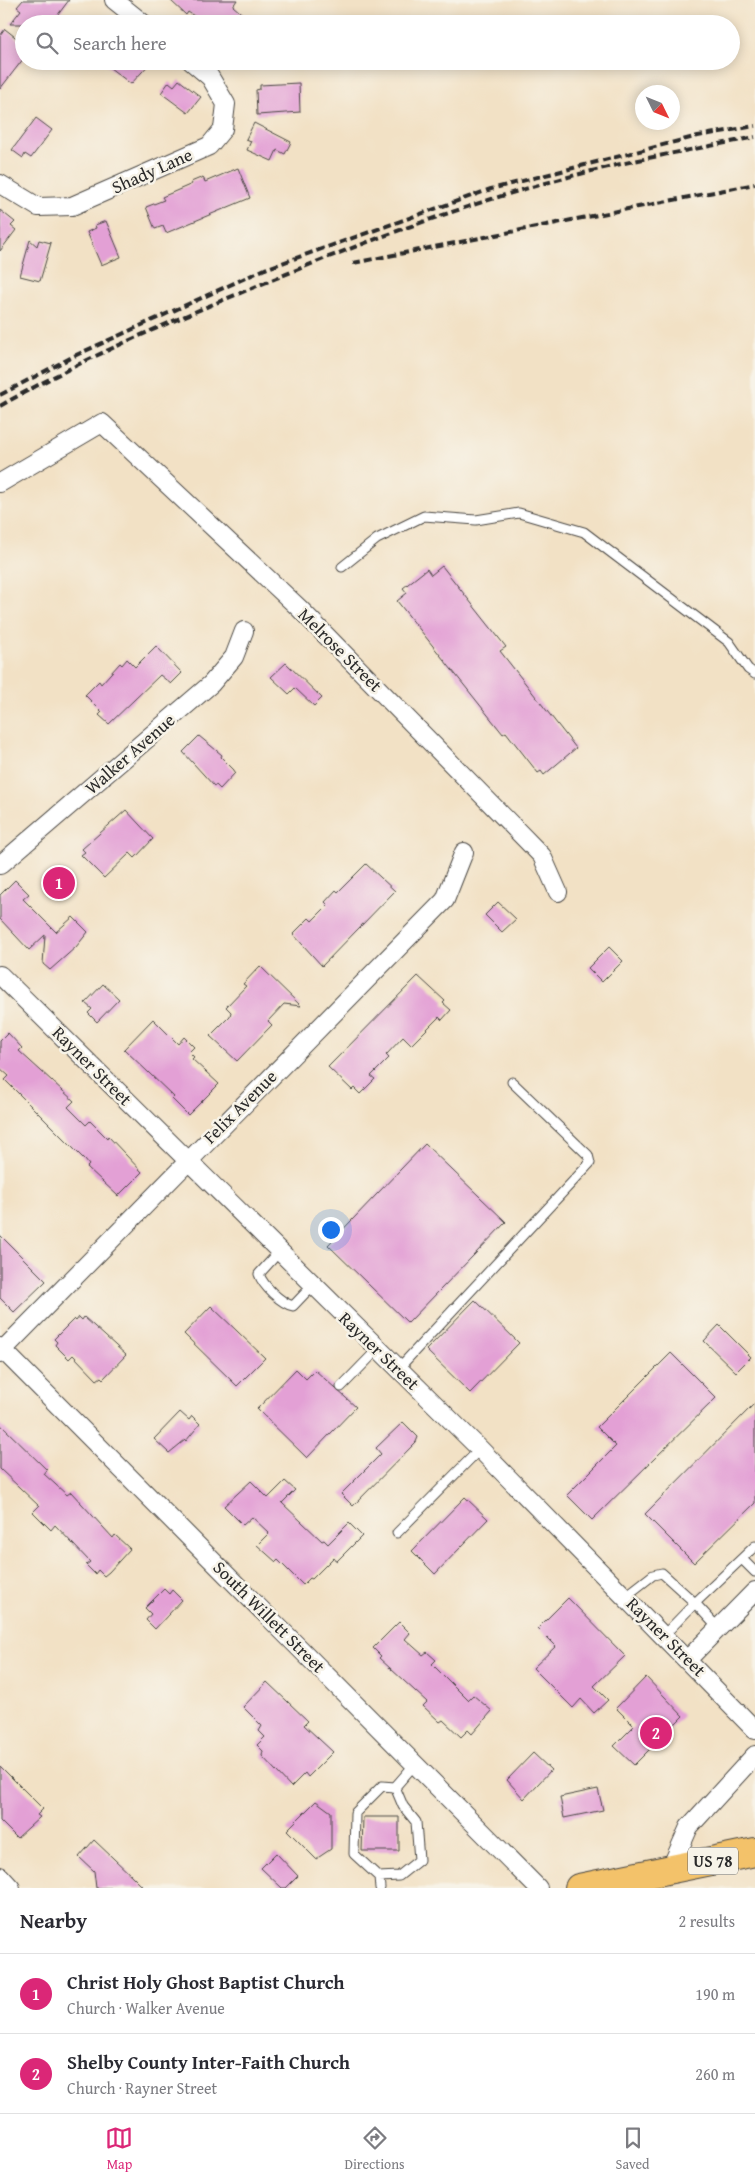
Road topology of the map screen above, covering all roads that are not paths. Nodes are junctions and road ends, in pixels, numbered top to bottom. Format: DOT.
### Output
graph roads {
  1 [pos="114,0"];
  2 [pos="133,15"];
  3 [pos="202,70"];
  4 [pos="0,184"];
  5 [pos="0,483"];
  6 [pos="342,567"];
  7 [pos="244,631"];
  8 [pos="755,674"];
  9 [pos="464,852"];
  10 [pos="0,865"];
  11 [pos="558,892"];
  12 [pos="0,975"];
  13 [pos="512,1082"];
  14 [pos="187,1161"];
  15 [pos="279,1252"];
  16 [pos="313,1285"];
  17 [pos="1,1350"];
  18 [pos="378,1350"];
  19 [pos="398,1369"];
  20 [pos="341,1387"];
  21 [pos="480,1449"];
  22 [pos="397,1533"];
  23 [pos="755,1546"];
  24 [pos="742,1559"];
  25 [pos="755,1572"];
  26 [pos="755,1591"];
  27 [pos="626,1596"];
  28 [pos="695,1604"];
  29 [pos="718,1628"];
  30 [pos="664,1635"];
  31 [pos="688,1659"];
  32 [pos="755,1730"];
  33 [pos="755,1754"];
  34 [pos="415,1764"];
  35 [pos="395,1787"];
  36 [pos="755,1852"];
  37 [pos="670,1870"];
  38 [pos="0,1876"];
  39 [pos="379,1877"];
  40 [pos="12,1888"];
  41 [pos="380,1888"];
  42 [pos="538,1888"];
  43 [pos="579,1888"];
  1 -- 2 [label="street"];
  3 -- 4 [label="street, Shady Lane"];
  5 -- 11 [label="street, Melrose Street"];
  6 -- 8 [label="lane"];
  7 -- 10 [label="street, Walker Avenue"];
  9 -- 14 [label="street, Felix Avenue"];
  12 -- 14 [label="street, Rayner Street"];
  13 -- 19 [label="lane"];
  14 -- 15 [label="street, Rayner Street"];
  14 -- 17 [label="street, Felix Avenue"];
  15 -- 16 [label="street, Rayner Street"];
  15 -- 16 [label="lane"];
  16 -- 18 [label="street, Rayner Street"];
  17 -- 34 [label="street, South Willett Street"];
  18 -- 19 [label="street, Rayner Street"];
  18 -- 20 [label="lane"];
  19 -- 21 [label="street, Rayner Street"];
  21 -- 22 [label="lane"];
  21 -- 27 [label="street, Rayner Street"];
  23 -- 24 [label="lane"];
  24 -- 25 [label="lane"];
  24 -- 28 [label="lane"];
  26 -- 29 [label="street"];
  27 -- 28 [label="lane"];
  27 -- 30 [label="street, Rayner Street"];
  28 -- 29 [label="lane"];
  28 -- 30 [label="lane"];
  29 -- 31 [label="street"];
  30 -- 31 [label="street, Rayner Street"];
  31 -- 32 [label="street, Rayner Street"];
  33 -- 37 [label="street"];
  34 -- 35 [label="lane"];
  34 -- 42 [label="street, South Willett Street"];
  35 -- 39 [label="lane"];
  35 -- 39 [label="lane"];
  36 -- 37 [label="main road, US 78"];
  37 -- 43 [label="main road, US 78"];
  38 -- 40 [label="street"];
  39 -- 41 [label="lane"];
}
